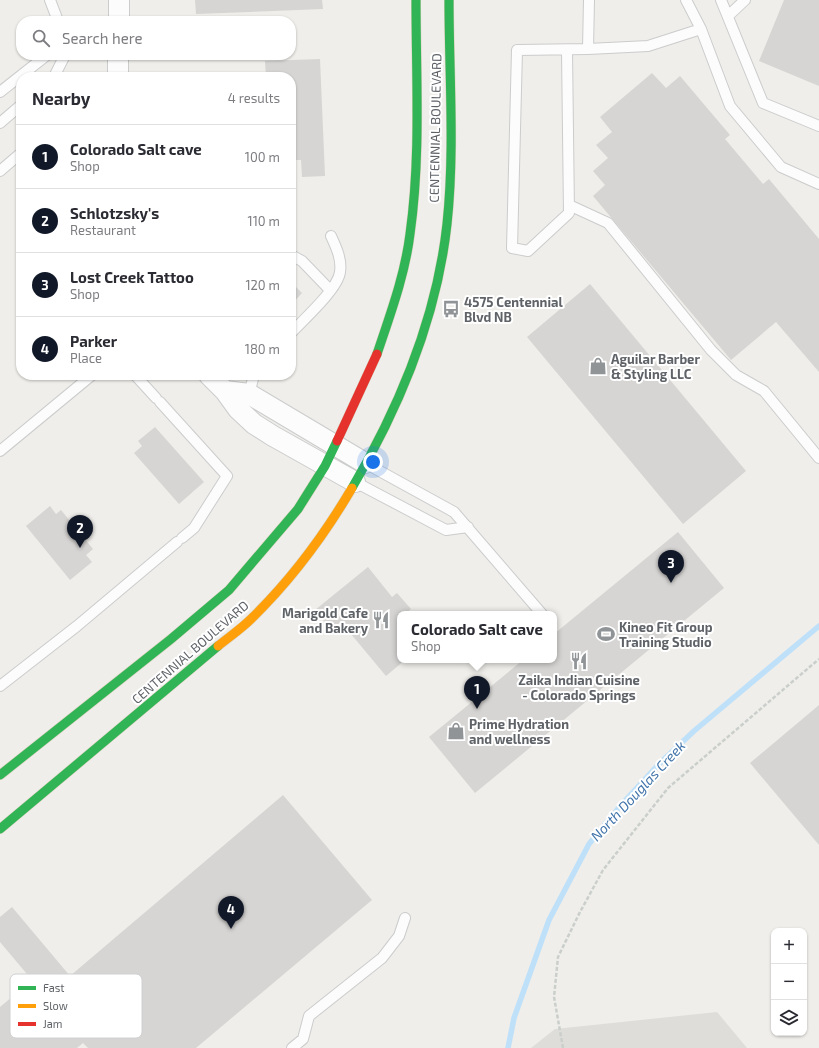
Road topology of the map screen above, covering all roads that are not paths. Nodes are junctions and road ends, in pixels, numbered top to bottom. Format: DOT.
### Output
graph roads {
  1 [pos="119,0"];
  2 [pos="416,0"];
  3 [pos="449,0"];
  4 [pos="589,0"];
  5 [pos="686,0"];
  6 [pos="721,0"];
  7 [pos="745,0"];
  8 [pos="54,2"];
  9 [pos="57,16"];
  10 [pos="119,16"];
  11 [pos="728,16"];
  12 [pos="701,28"];
  13 [pos="588,49"];
  14 [pos="567,50"];
  15 [pos="40,60"];
  16 [pos="62,60"];
  17 [pos="118,60"];
  18 [pos="25,72"];
  19 [pos="56,72"];
  20 [pos="118,72"];
  21 [pos="16,79"];
  22 [pos="0,92"];
  23 [pos="16,109"];
  24 [pos="0,123"];
  25 [pos="819,126"];
  26 [pos="16,157"];
  27 [pos="0,171"];
  28 [pos="819,184"];
  29 [pos="569,205"];
  30 [pos="331,236"];
  31 [pos="296,258"];
  32 [pos="330,290"];
  33 [pos="296,328"];
  34 [pos="86,380"];
  35 [pos="140,380"];
  36 [pos="214,380"];
  37 [pos="253,380"];
  38 [pos="225,391"];
  39 [pos="249,394"];
  40 [pos="336,446"];
  41 [pos="0,451"];
  42 [pos="819,458"];
  43 [pos="365,463"];
  44 [pos="325,466"];
  45 [pos="355,482"];
  46 [pos="468,527"];
  47 [pos="539,611"];
  48 [pos="0,686"];
  49 [pos="0,775"];
  50 [pos="0,829"];
  51 [pos="405,918"];
  52 [pos="292,1048"];
  1 -- 10 [label="street"];
  2 -- 40 [label="main road, CENTENNIAL BOULEVARD"];
  3 -- 43 [label="main road, CENTENNIAL BOULEVARD"];
  4 -- 13 [label="lane"];
  5 -- 12 [label="lane"];
  6 -- 11 [label="lane"];
  7 -- 11 [label="lane"];
  8 -- 9 [label="lane"];
  11 -- 25 [label="lane"];
  12 -- 13 [label="lane"];
  12 -- 28 [label="lane"];
  13 -- 14 [label="lane"];
  14 -- 29 [label="lane"];
  14 -- 29 [label="lane"];
  15 -- 18 [label="lane"];
  16 -- 19 [label="lane"];
  17 -- 20 [label="street"];
  21 -- 22 [label="lane"];
  23 -- 24 [label="lane"];
  26 -- 27 [label="lane"];
  29 -- 42 [label="lane"];
  30 -- 32 [label="lane"];
  31 -- 32 [label="lane"];
  32 -- 33 [label="lane"];
  34 -- 41 [label="lane"];
  35 -- 48 [label="lane"];
  36 -- 38 [label="street"];
  37 -- 39 [label="lane"];
  38 -- 39 [label="street"];
  38 -- 44 [label="street"];
  39 -- 40 [label="street"];
  40 -- 43 [label="street"];
  40 -- 44 [label="main road, CENTENNIAL BOULEVARD"];
  43 -- 45 [label="main road, CENTENNIAL BOULEVARD"];
  43 -- 46 [label="lane"];
  44 -- 45 [label="street"];
  44 -- 49 [label="main road, CENTENNIAL BOULEVARD"];
  45 -- 46 [label="lane"];
  45 -- 50 [label="main road, CENTENNIAL BOULEVARD"];
  46 -- 47 [label="lane"];
  51 -- 52 [label="lane"];
}
